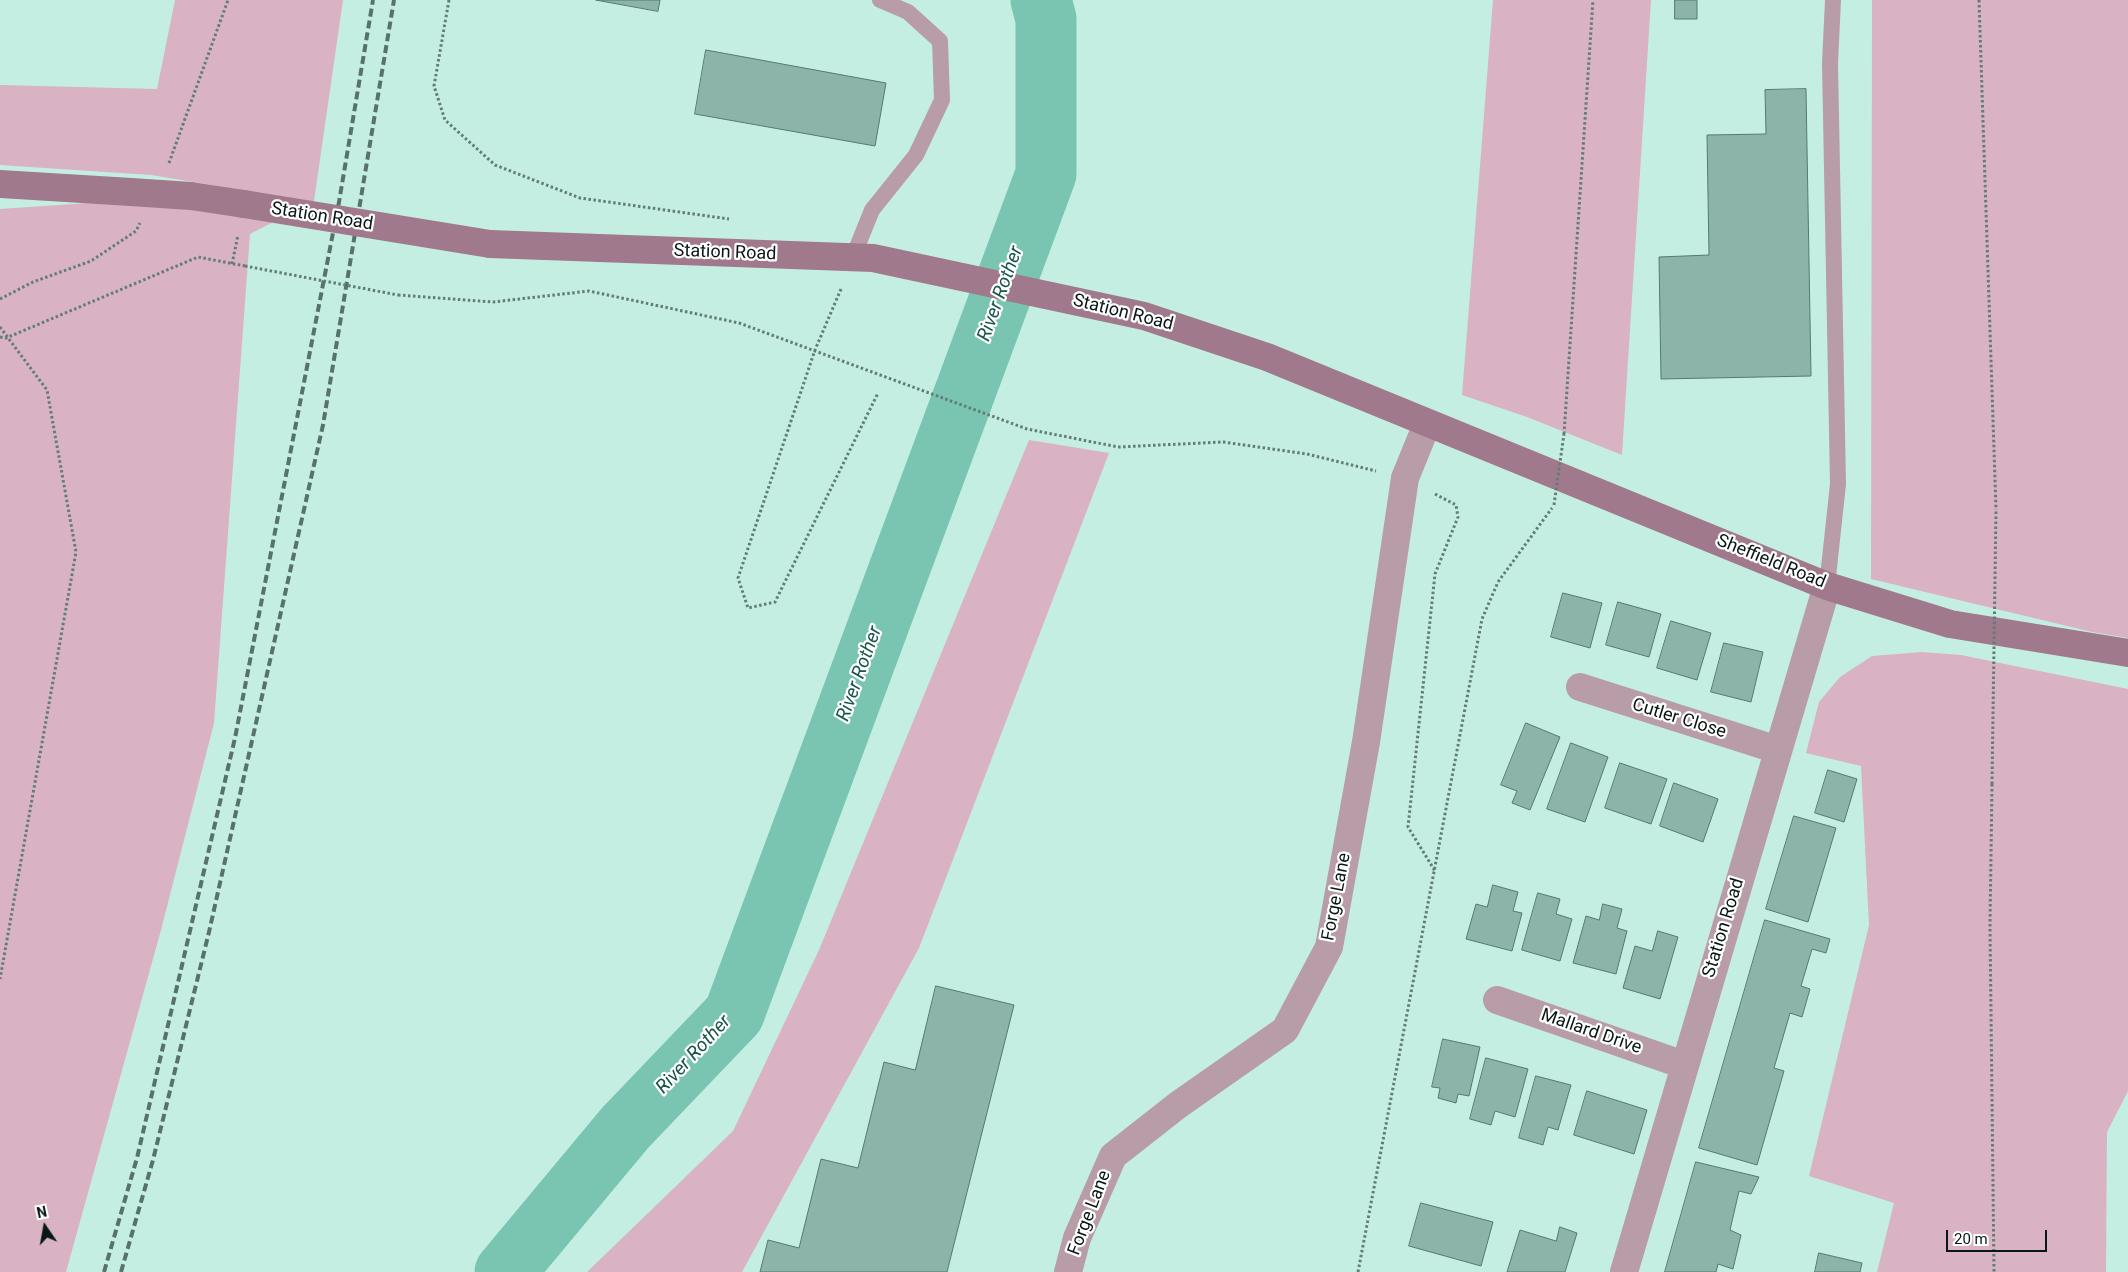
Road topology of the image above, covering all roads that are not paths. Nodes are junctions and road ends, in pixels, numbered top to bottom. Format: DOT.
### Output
graph roads {
  1 [pos="880,0"];
  2 [pos="1833,0"];
  3 [pos="0,184"];
  4 [pos="853,257"];
  5 [pos="1427,424"];
  6 [pos="1827,586"];
  7 [pos="2128,653"];
  8 [pos="1580,688"];
  9 [pos="1778,750"];
  10 [pos="1497,1000"];
  11 [pos="1684,1065"];
  12 [pos="1068,1272"];
  13 [pos="1624,1272"];
  1 -- 4 [label="lane"];
  2 -- 6 [label="lane"];
  3 -- 4 [label="main road, Station Road, bridge"];
  4 -- 5 [label="main road, Station Road"];
  5 -- 6 [label="main road, Sheffield Road"];
  5 -- 12 [label="street, Forge Lane"];
  6 -- 7 [label="main road, Sheffield Road"];
  6 -- 9 [label="street, Station Road"];
  8 -- 9 [label="street, Cutler Close"];
  9 -- 11 [label="street, Station Road"];
  10 -- 11 [label="street, Mallard Drive"];
  11 -- 13 [label="street, Station Road"];
}
